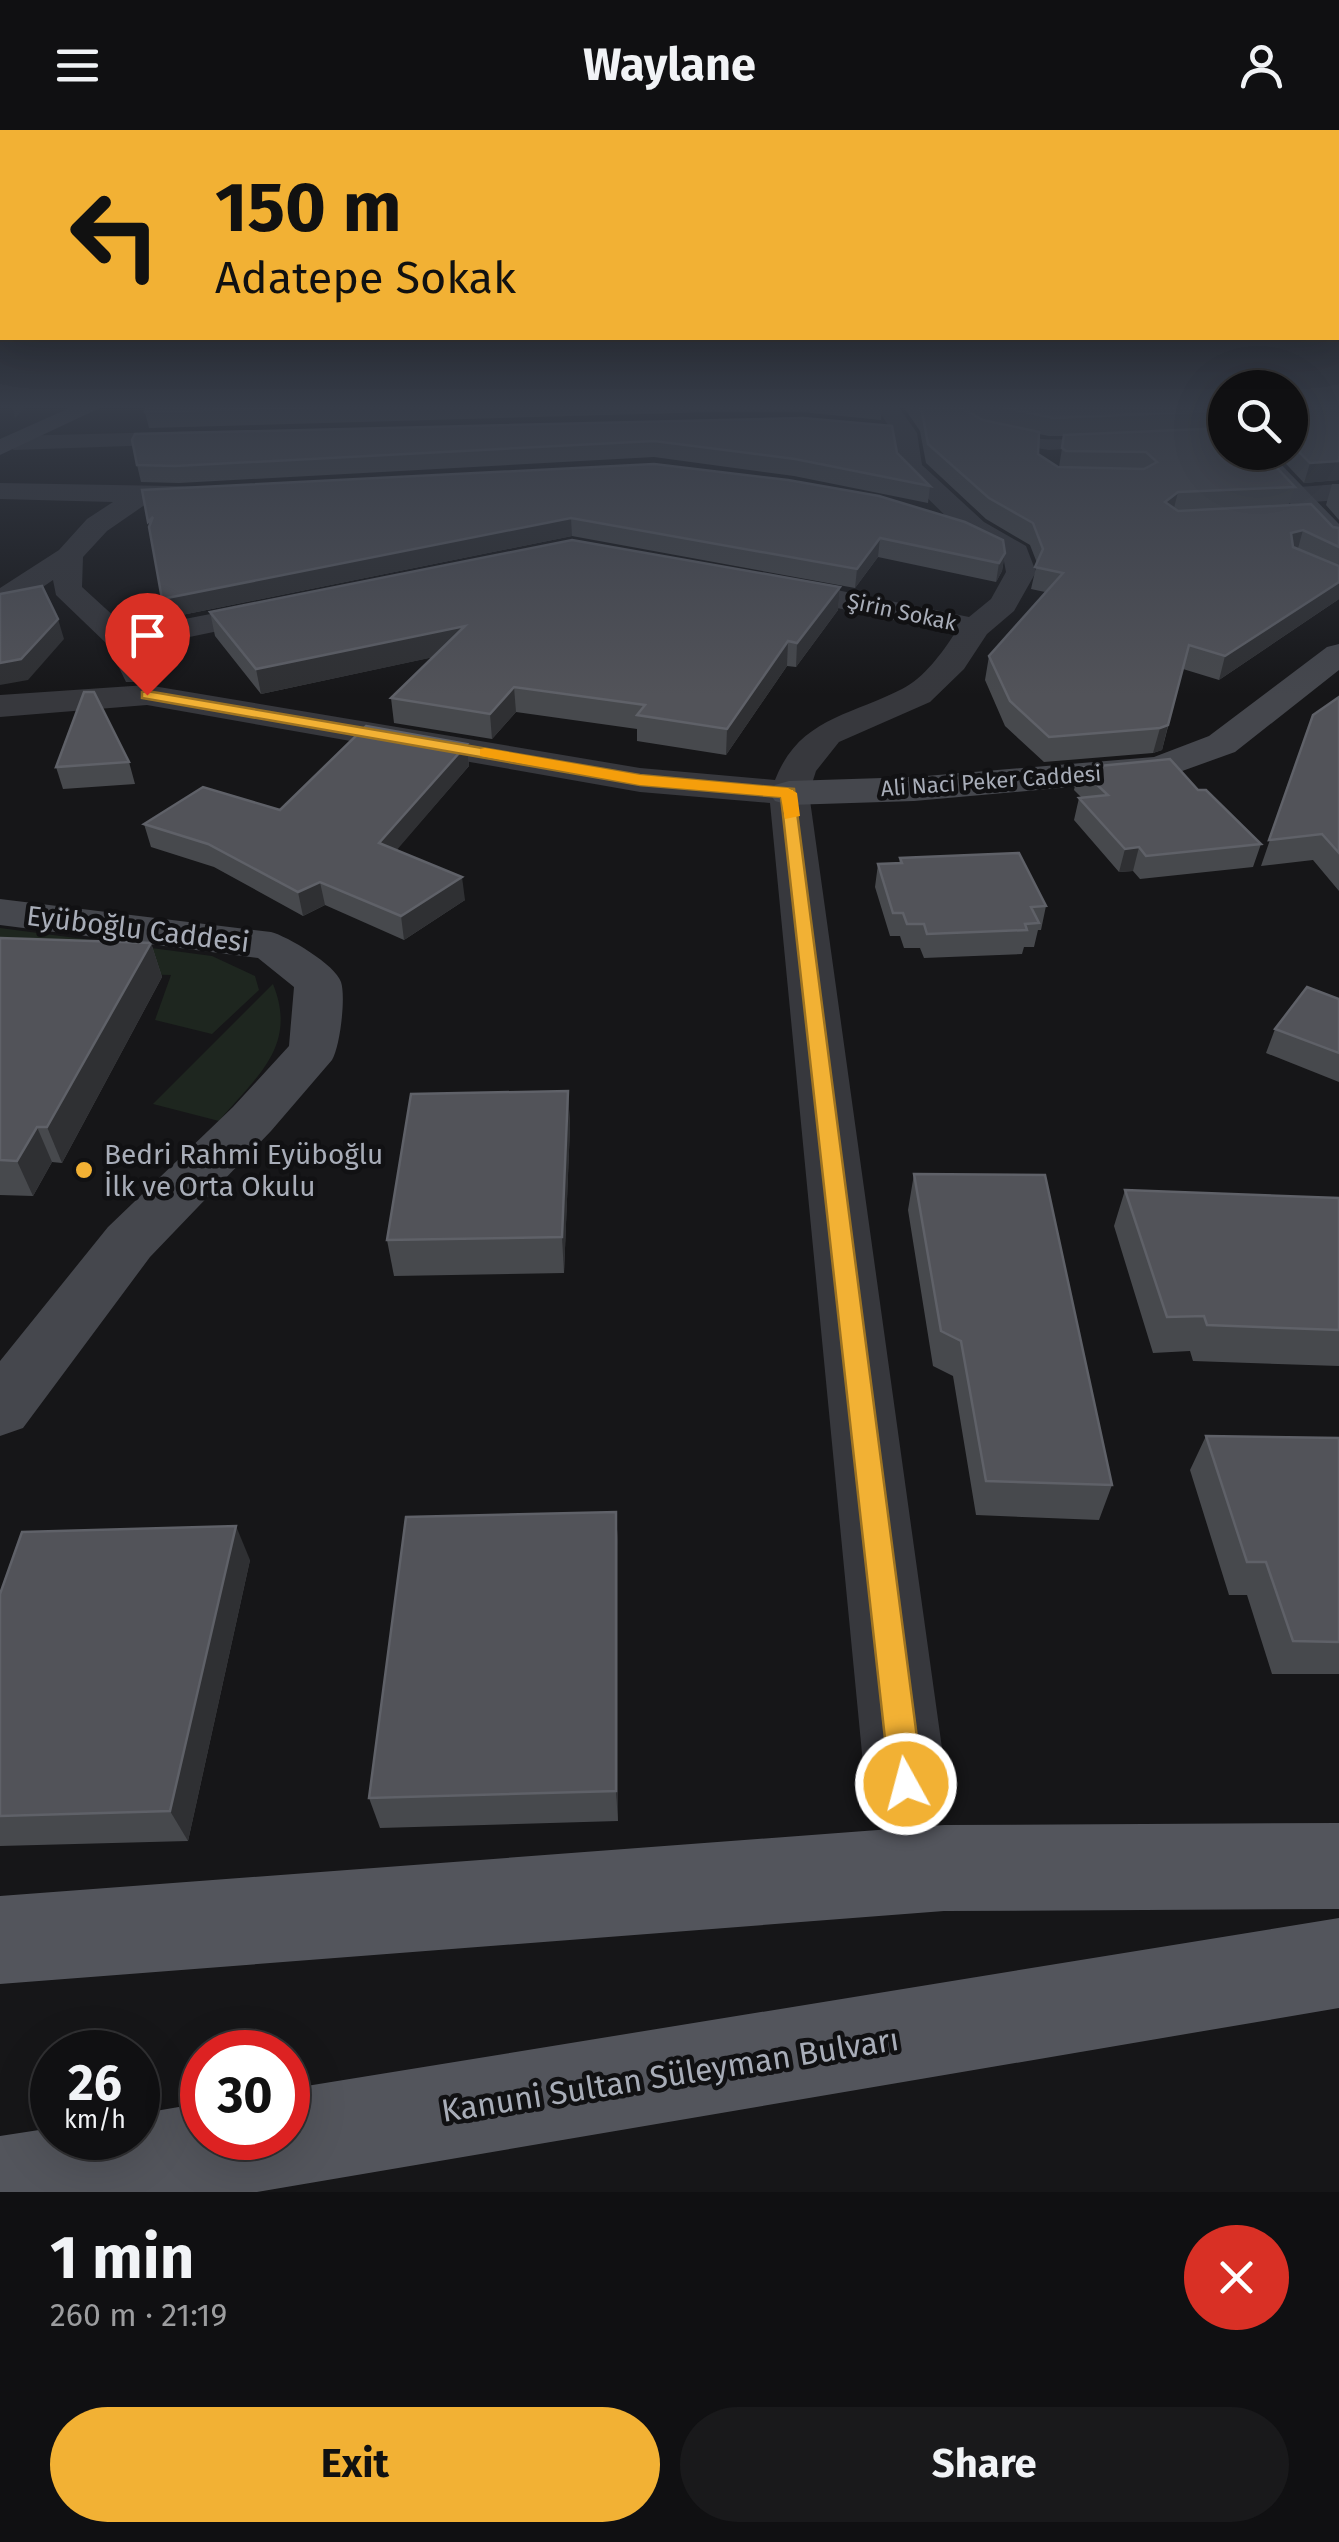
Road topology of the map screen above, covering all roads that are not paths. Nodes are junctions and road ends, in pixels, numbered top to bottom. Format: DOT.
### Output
graph roads {
  1 [pos="131,502"];
  2 [pos="947,502"];
  3 [pos="1292,502"];
  4 [pos="1304,502"];
  5 [pos="1294,505"];
  6 [pos="916,511"];
  7 [pos="974,528"];
  8 [pos="1339,540"];
  9 [pos="68,556"];
  10 [pos="740,580"];
  11 [pos="0,602"];
  12 [pos="310,603"];
  13 [pos="975,628"];
  14 [pos="122,641"];
  15 [pos="1339,654"];
  16 [pos="147,695"];
  17 [pos="0,706"];
  18 [pos="788,793"];
  19 [pos="0,912"];
  20 [pos="0,1409"];
  21 [pos="906,1784"];
  22 [pos="1339,1866"];
  23 [pos="0,1940"];
  24 [pos="1339,1963"];
  25 [pos="0,2186"];
  1 -- 9 [label="street"];
  2 -- 7 [label="street"];
  3 -- 5 [label="street"];
  4 -- 5 [label="street"];
  5 -- 8 [label="street"];
  6 -- 7 [label="street"];
  7 -- 13 [label="street"];
  9 -- 11 [label="street"];
  9 -- 14 [label="street"];
  10 -- 13 [label="street, Şirin Sokak"];
  12 -- 14 [label="street"];
  13 -- 18 [label="street"];
  14 -- 16 [label="street"];
  15 -- 18 [label="street, Ali Naci Peker Caddesi"];
  16 -- 17 [label="street"];
  16 -- 18 [label="street"];
  18 -- 21 [label="street"];
  19 -- 20 [label="street, Eyüboğlu Caddesi"];
  22 -- 23 [label="main road"];
  24 -- 25 [label="main road, Kanuni Sultan Süleyman Bulvarı"];
}
